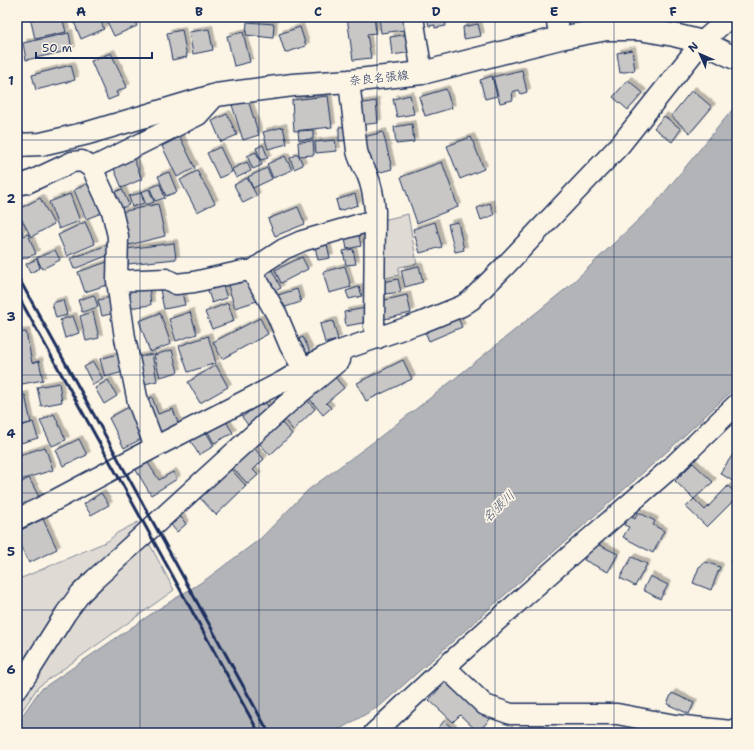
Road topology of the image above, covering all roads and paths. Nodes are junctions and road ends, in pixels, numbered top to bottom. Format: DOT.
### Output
graph roads {
  1 [pos="413,17"];
  2 [pos="730,17"];
  3 [pos="558,27"];
  4 [pos="702,42"];
  5 [pos="737,59"];
  6 [pos="422,73"];
  7 [pos="349,81"];
  8 [pos="216,95"];
  9 [pos="17,145"];
  10 [pos="92,168"];
  11 [pos="17,185"];
  12 [pos="374,220"];
  13 [pos="252,271"];
  14 [pos="117,281"];
  15 [pos="378,338"];
  16 [pos="357,345"];
  17 [pos="304,370"];
  18 [pos="737,404"];
  19 [pos="155,447"];
  20 [pos="17,519"];
  21 [pos="445,667"];
  22 [pos="17,689"];
  23 [pos="737,728"];
  24 [pos="374,733"];
  1 -- 6 [label="street"];
  2 -- 4 [label="street"];
  3 -- 4 [label="main road, 奈良名張線"];
  3 -- 6 [label="main road, 奈良名張線"];
  4 -- 5 [label="main road, 奈良名張線"];
  4 -- 15 [label="street"];
  6 -- 7 [label="main road, 奈良名張線"];
  7 -- 8 [label="main road, 奈良名張線"];
  7 -- 12 [label="street"];
  8 -- 9 [label="main road, 奈良名張線"];
  8 -- 10 [label="street"];
  10 -- 11 [label="street"];
  10 -- 14 [label="street"];
  12 -- 13 [label="street"];
  12 -- 15 [label="street"];
  13 -- 14 [label="street"];
  13 -- 17 [label="street"];
  14 -- 19 [label="street"];
  15 -- 16 [label="street"];
  16 -- 17 [label="street"];
  16 -- 22 [label="street"];
  17 -- 19 [label="street"];
  18 -- 21 [label="street"];
  19 -- 20 [label="street"];
  21 -- 23 [label="street"];
  21 -- 24 [label="street"];
}
